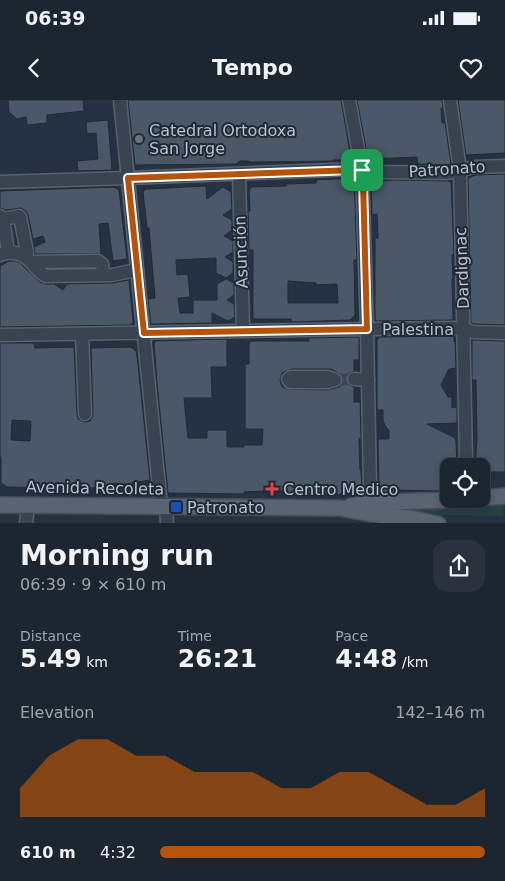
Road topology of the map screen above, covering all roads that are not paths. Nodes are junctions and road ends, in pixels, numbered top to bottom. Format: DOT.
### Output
graph roads {
  1 [pos="120,100"];
  2 [pos="349,100"];
  3 [pos="450,100"];
  4 [pos="505,166"];
  5 [pos="362,170"];
  6 [pos="460,170"];
  7 [pos="239,174"];
  8 [pos="128,178"];
  9 [pos="0,182"];
  10 [pos="1,217"];
  11 [pos="4,254"];
  12 [pos="28,259"];
  13 [pos="138,270"];
  14 [pos="367,329"];
  15 [pos="464,329"];
  16 [pos="243,330"];
  17 [pos="144,333"];
  18 [pos="505,333"];
  19 [pos="82,334"];
  20 [pos="0,335"];
  21 [pos="354,379"];
  22 [pos="368,380"];
  23 [pos="85,414"];
  24 [pos="466,458"];
  25 [pos="505,496"];
  26 [pos="490,497"];
  27 [pos="440,502"];
  28 [pos="0,504"];
  29 [pos="28,505"];
  30 [pos="163,506"];
  31 [pos="376,514"];
  32 [pos="26,523"];
  33 [pos="167,523"];
  34 [pos="433,523"];
  1 -- 8 [label="street"];
  2 -- 5 [label="street"];
  3 -- 6 [label="street, Dardignac"];
  4 -- 6 [label="street, Patronato"];
  5 -- 6 [label="street, Patronato"];
  5 -- 7 [label="street, Patronato"];
  5 -- 14 [label="street"];
  6 -- 15 [label="street, Dardignac"];
  7 -- 8 [label="street, Patronato"];
  7 -- 16 [label="street, Asunción"];
  8 -- 9 [label="street, Patronato"];
  8 -- 13 [label="street"];
  10 -- 11 [label="street"];
  10 -- 12 [label="street"];
  11 -- 12 [label="street"];
  12 -- 13 [label="street"];
  13 -- 17 [label="street"];
  14 -- 15 [label="street, Palestina"];
  14 -- 16 [label="street, Palestina"];
  14 -- 22 [label="street"];
  15 -- 18 [label="street, Palestina"];
  15 -- 24 [label="street, Dardignac"];
  16 -- 17 [label="street, Palestina"];
  17 -- 19 [label="street, Palestina"];
  17 -- 30 [label="street"];
  19 -- 20 [label="street, Palestina"];
  19 -- 23 [label="street"];
  21 -- 22 [label="street"];
  22 -- 31 [label="street"];
  25 -- 26 [label="main road"];
  27 -- 31 [label="main road, Avenida Recoleta"];
  28 -- 29 [label="main road, Avenida Recoleta"];
  29 -- 30 [label="main road, Avenida Recoleta"];
  29 -- 32 [label="street"];
  30 -- 31 [label="main road, Avenida Recoleta"];
  30 -- 33 [label="street"];
  31 -- 34 [label="main road, Avenida Recoleta"];
}
